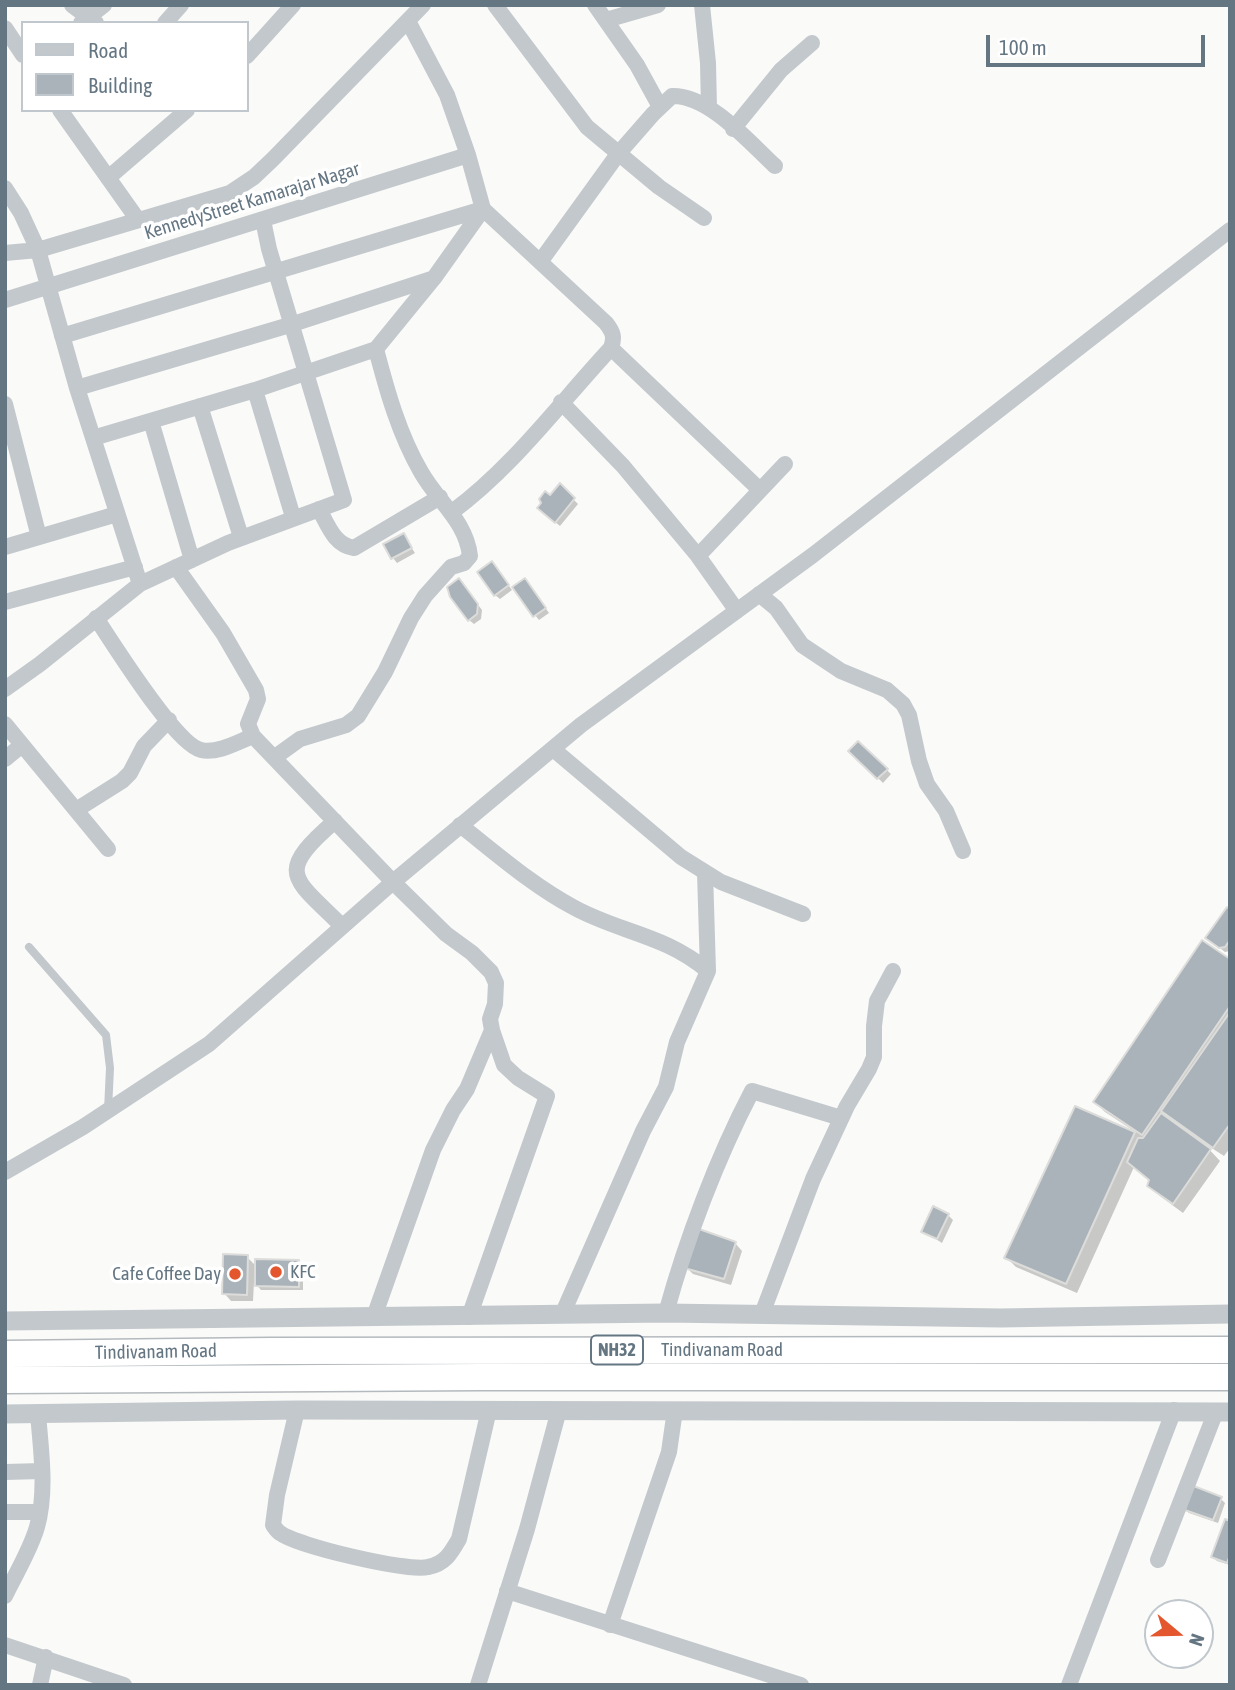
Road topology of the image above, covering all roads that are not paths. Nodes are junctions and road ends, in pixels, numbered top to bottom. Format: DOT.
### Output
graph roads {
  1 [pos="72,5"];
  2 [pos="104,5"];
  3 [pos="181,5"];
  4 [pos="293,5"];
  5 [pos="423,5"];
  6 [pos="495,5"];
  7 [pos="595,5"];
  8 [pos="659,5"];
  9 [pos="702,5"];
  10 [pos="408,20"];
  11 [pos="606,20"];
  12 [pos="89,21"];
  13 [pos="167,21"];
  14 [pos="5,28"];
  15 [pos="812,43"];
  16 [pos="21,52"];
  17 [pos="248,55"];
  18 [pos="660,107"];
  19 [pos="709,108"];
  20 [pos="61,112"];
  21 [pos="183,112"];
  22 [pos="733,129"];
  23 [pos="468,155"];
  24 [pos="618,155"];
  25 [pos="775,166"];
  26 [pos="108,178"];
  27 [pos="5,188"];
  28 [pos="483,209"];
  29 [pos="704,218"];
  30 [pos="138,220"];
  31 [pos="262,220"];
  32 [pos="1230,230"];
  33 [pos="38,250"];
  34 [pos="5,253"];
  35 [pos="540,262"];
  36 [pos="276,273"];
  37 [pos="434,278"];
  38 [pos="48,287"];
  39 [pos="5,300"];
  40 [pos="293,324"];
  41 [pos="62,336"];
  42 [pos="611,348"];
  43 [pos="376,349"];
  44 [pos="305,371"];
  45 [pos="77,388"];
  46 [pos="255,390"];
  47 [pos="561,402"];
  48 [pos="5,404"];
  49 [pos="200,406"];
  50 [pos="151,421"];
  51 [pos="93,438"];
  52 [pos="785,464"];
  53 [pos="760,490"];
  54 [pos="440,496"];
  55 [pos="319,509"];
  56 [pos="452,512"];
  57 [pos="117,514"];
  58 [pos="293,517"];
  59 [pos="39,537"];
  60 [pos="241,537"];
  61 [pos="5,547"];
  62 [pos="698,556"];
  63 [pos="192,559"];
  64 [pos="135,567"];
  65 [pos="176,567"];
  66 [pos="140,584"];
  67 [pos="760,594"];
  68 [pos="5,602"];
  69 [pos="737,611"];
  70 [pos="96,618"];
  71 [pos="5,689"];
  72 [pos="169,720"];
  73 [pos="5,724"];
  74 [pos="253,736"];
  75 [pos="22,744"];
  76 [pos="552,748"];
  77 [pos="275,757"];
  78 [pos="5,759"];
  79 [pos="76,810"];
  80 [pos="335,821"];
  81 [pos="460,825"];
  82 [pos="108,849"];
  83 [pos="963,851"];
  84 [pos="705,872"];
  85 [pos="393,882"];
  86 [pos="803,914"];
  87 [pos="342,926"];
  88 [pos="29,947"];
  89 [pos="708,971"];
  90 [pos="893,971"];
  91 [pos="492,1030"];
  92 [pos="108,1110"];
  93 [pos="841,1118"];
  94 [pos="5,1172"];
  95 [pos="666,1313"];
  96 [pos="762,1314"];
  97 [pos="1230,1314"];
  98 [pos="562,1315"];
  99 [pos="374,1317"];
  100 [pos="468,1317"];
  101 [pos="5,1321"];
  102 [pos="1230,1350"];
  103 [pos="5,1354"];
  104 [pos="1230,1377"];
  105 [pos="5,1380"];
  106 [pos="559,1409"];
  107 [pos="297,1410"];
  108 [pos="489,1410"];
  109 [pos="675,1410"];
  110 [pos="1174,1410"];
  111 [pos="1223,1411"];
  112 [pos="5,1414"];
  113 [pos="38,1414"];
  114 [pos="41,1471"];
  115 [pos="5,1472"];
  116 [pos="5,1511"];
  117 [pos="40,1512"];
  118 [pos="1158,1560"];
  119 [pos="507,1591"];
  120 [pos="5,1596"];
  121 [pos="610,1625"];
  122 [pos="5,1645"];
  123 [pos="46,1657"];
  124 [pos="40,1685"];
  125 [pos="124,1685"];
  126 [pos="478,1685"];
  127 [pos="801,1685"];
  128 [pos="1069,1685"];
  1 -- 12 [label="street"];
  2 -- 12 [label="street"];
  3 -- 13 [label="street"];
  4 -- 17 [label="street"];
  5 -- 10 [label="street"];
  6 -- 24 [label="street"];
  7 -- 11 [label="street"];
  8 -- 11 [label="street"];
  9 -- 19 [label="street"];
  10 -- 23 [label="street"];
  10 -- 30 [label="street"];
  11 -- 18 [label="street"];
  14 -- 16 [label="street"];
  15 -- 22 [label="street"];
  18 -- 19 [label="street"];
  18 -- 24 [label="street"];
  19 -- 22 [label="street"];
  20 -- 26 [label="street"];
  21 -- 26 [label="street"];
  22 -- 25 [label="street"];
  23 -- 28 [label="street"];
  23 -- 31 [label="street, KennedyStreet Kamarajar Nagar"];
  24 -- 29 [label="street"];
  24 -- 35 [label="street"];
  26 -- 30 [label="street"];
  27 -- 33 [label="street"];
  28 -- 35 [label="street"];
  28 -- 36 [label="street"];
  28 -- 37 [label="street"];
  30 -- 33 [label="street"];
  31 -- 36 [label="street"];
  31 -- 38 [label="street, KennedyStreet Kamarajar Nagar"];
  32 -- 67 [label="street"];
  33 -- 34 [label="street"];
  33 -- 38 [label="street"];
  35 -- 42 [label="street"];
  36 -- 40 [label="street"];
  36 -- 41 [label="street"];
  37 -- 40 [label="street"];
  37 -- 43 [label="street"];
  38 -- 39 [label="street, KennedyStreet Kamarajar Nagar"];
  38 -- 41 [label="street"];
  40 -- 44 [label="street"];
  40 -- 45 [label="street"];
  41 -- 45 [label="street"];
  42 -- 47 [label="street"];
  42 -- 53 [label="street"];
  43 -- 44 [label="street"];
  43 -- 54 [label="street"];
  44 -- 46 [label="street"];
  44 -- 55 [label="street"];
  45 -- 51 [label="street"];
  46 -- 49 [label="street"];
  46 -- 58 [label="street"];
  47 -- 56 [label="street"];
  47 -- 62 [label="street"];
  48 -- 59 [label="street"];
  49 -- 50 [label="street"];
  49 -- 60 [label="street"];
  50 -- 51 [label="street"];
  50 -- 63 [label="street"];
  51 -- 57 [label="street"];
  52 -- 53 [label="street"];
  53 -- 62 [label="street"];
  54 -- 55 [label="street"];
  54 -- 56 [label="street"];
  55 -- 58 [label="street"];
  56 -- 77 [label="street"];
  57 -- 59 [label="street"];
  57 -- 64 [label="street"];
  58 -- 60 [label="street"];
  59 -- 61 [label="street"];
  60 -- 63 [label="street"];
  62 -- 69 [label="street"];
  63 -- 65 [label="street"];
  64 -- 66 [label="street"];
  64 -- 68 [label="street"];
  65 -- 66 [label="street"];
  65 -- 74 [label="street"];
  66 -- 70 [label="street"];
  67 -- 69 [label="street"];
  67 -- 83 [label="street"];
  69 -- 76 [label="street"];
  70 -- 71 [label="street"];
  70 -- 72 [label="street"];
  72 -- 74 [label="street"];
  72 -- 79 [label="street"];
  73 -- 75 [label="street"];
  74 -- 77 [label="street"];
  75 -- 78 [label="street"];
  75 -- 79 [label="street"];
  76 -- 81 [label="street"];
  76 -- 84 [label="street"];
  77 -- 80 [label="street"];
  79 -- 82 [label="street"];
  80 -- 85 [label="street"];
  80 -- 87 [label="street"];
  81 -- 85 [label="street"];
  81 -- 89 [label="street"];
  84 -- 86 [label="street"];
  84 -- 89 [label="street"];
  85 -- 87 [label="street"];
  85 -- 91 [label="street"];
  87 -- 92 [label="street"];
  88 -- 92 [label="lane"];
  89 -- 98 [label="street"];
  90 -- 93 [label="street"];
  91 -- 99 [label="street"];
  91 -- 100 [label="street"];
  92 -- 94 [label="street"];
  93 -- 95 [label="street"];
  93 -- 96 [label="street"];
  95 -- 96 [label="street"];
  95 -- 98 [label="street"];
  96 -- 97 [label="street"];
  98 -- 100 [label="street"];
  99 -- 100 [label="street"];
  99 -- 101 [label="street"];
  102 -- 103 [label="highway, Tindivanam Road / NH32"];
  104 -- 105 [label="highway, NH32"];
  106 -- 108 [label="street"];
  106 -- 109 [label="street"];
  106 -- 119 [label="street"];
  107 -- 108 [label="street"];
  107 -- 108 [label="street"];
  107 -- 113 [label="street"];
  109 -- 110 [label="street"];
  109 -- 121 [label="street"];
  110 -- 111 [label="street"];
  110 -- 128 [label="street"];
  111 -- 118 [label="street"];
  112 -- 113 [label="street"];
  113 -- 114 [label="street"];
  114 -- 115 [label="street"];
  114 -- 117 [label="street"];
  116 -- 117 [label="street"];
  117 -- 120 [label="street"];
  119 -- 121 [label="street"];
  119 -- 126 [label="street"];
  121 -- 127 [label="street"];
  122 -- 123 [label="street"];
  123 -- 124 [label="street"];
  123 -- 125 [label="street"];
}
